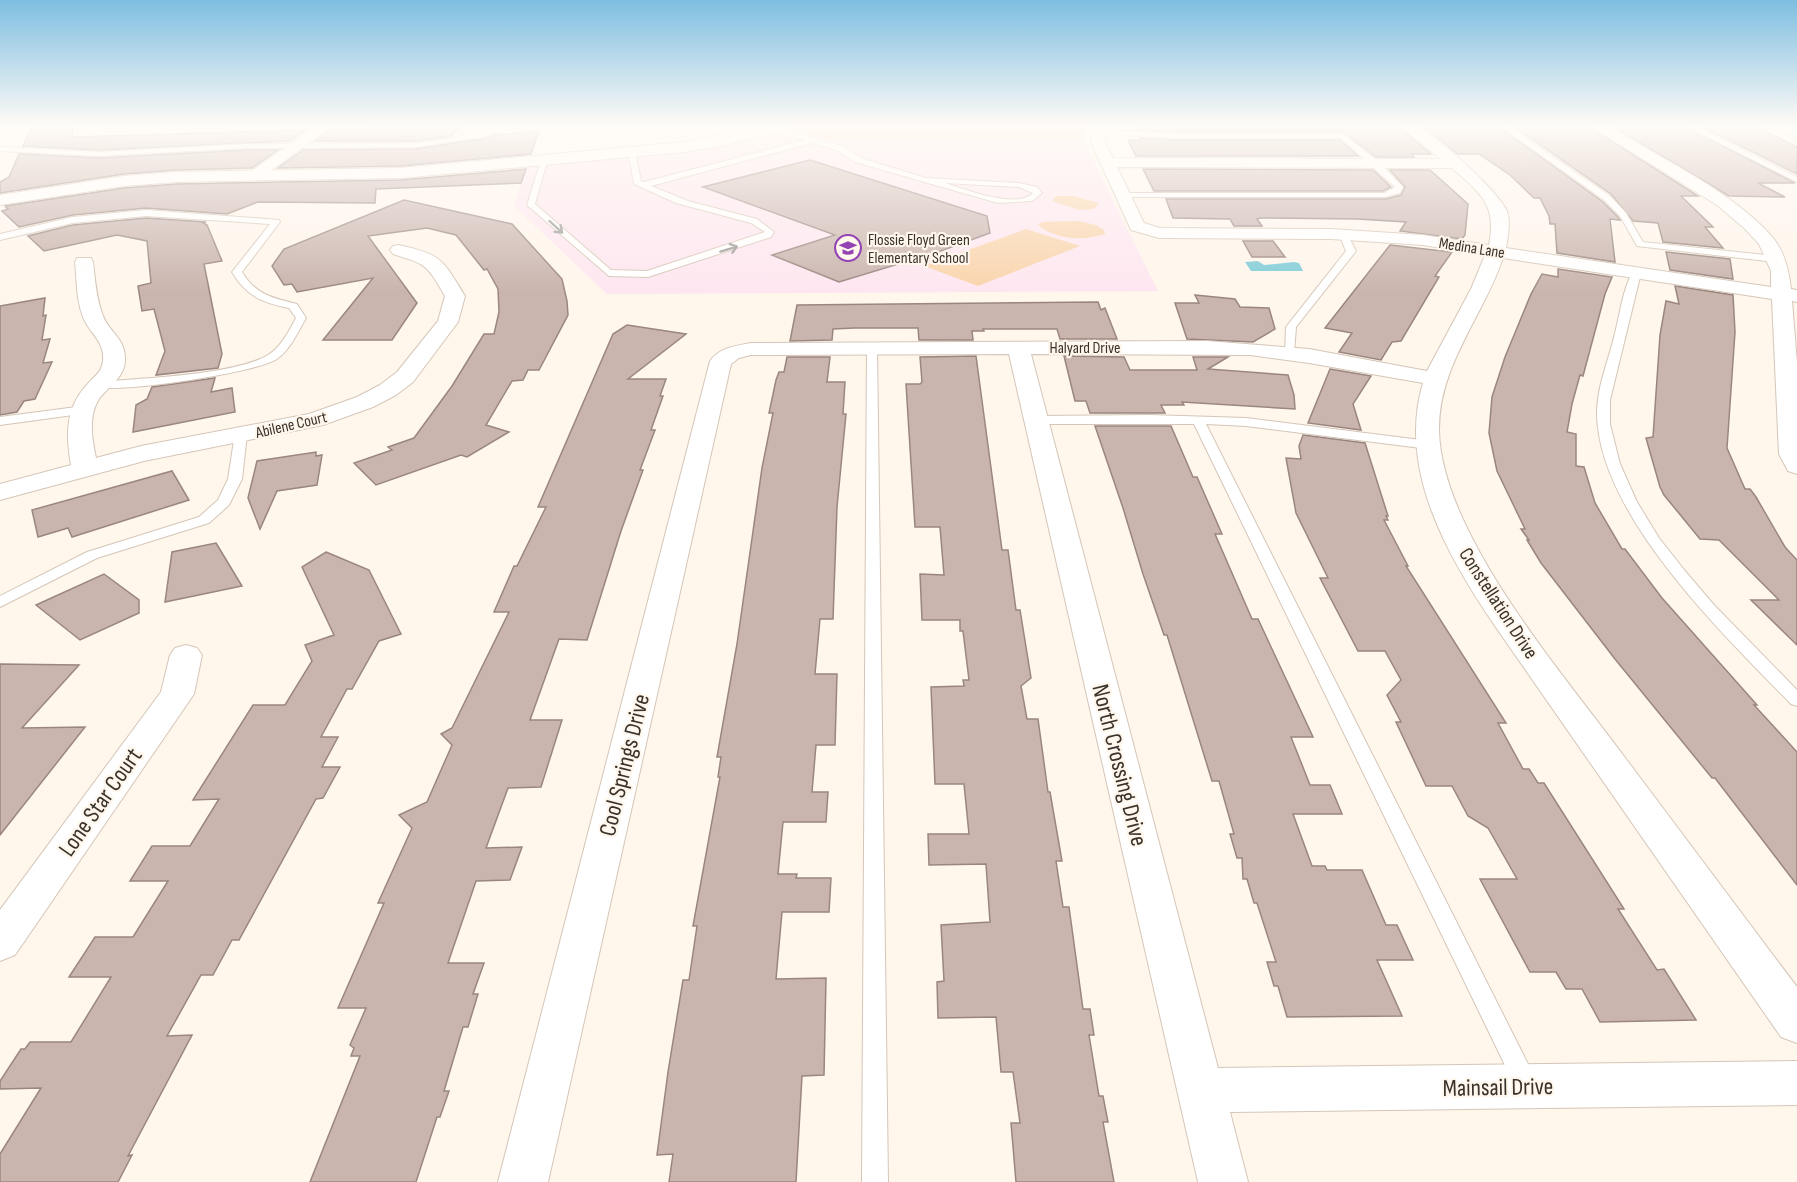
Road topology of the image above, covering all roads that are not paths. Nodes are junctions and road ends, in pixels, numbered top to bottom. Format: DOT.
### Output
graph roads {
  1 [pos="123,181"];
  2 [pos="538,181"];
  3 [pos="637,181"];
  4 [pos="655,181"];
  5 [pos="928,181"];
  6 [pos="946,181"];
  7 [pos="1117,181"];
  8 [pos="1393,181"];
  9 [pos="1474,181"];
  10 [pos="1583,181"];
  11 [pos="1688,181"];
  12 [pos="644,184"];
  13 [pos="1125,195"];
  14 [pos="0,200"];
  15 [pos="1344,234"];
  16 [pos="0,237"];
  17 [pos="399,250"];
  18 [pos="1497,251"];
  19 [pos="1775,259"];
  20 [pos="84,262"];
  21 [pos="1636,273"];
  22 [pos="1789,294"];
  23 [pos="1018,347"];
  24 [pos="872,348"];
  25 [pos="732,353"];
  26 [pos="1289,353"];
  27 [pos="1435,379"];
  28 [pos="100,385"];
  29 [pos="84,410"];
  30 [pos="1035,420"];
  31 [pos="1198,420"];
  32 [pos="0,421"];
  33 [pos="241,435"];
  34 [pos="1429,445"];
  35 [pos="1797,466"];
  36 [pos="85,469"];
  37 [pos="0,492"];
  38 [pos="0,602"];
  39 [pos="186,655"];
  40 [pos="1797,700"];
  41 [pos="0,943"];
  42 [pos="1797,1023"];
  43 [pos="1797,1083"];
  44 [pos="1527,1086"];
  45 [pos="1200,1090"];
  46 [pos="523,1182"];
  47 [pos="875,1182"];
  48 [pos="1223,1182"];
  1 -- 14 [label="street"];
  2 -- 12 [label="lane, one-way"];
  3 -- 12 [label="lane"];
  4 -- 12 [label="lane"];
  5 -- 6 [label="lane"];
  7 -- 13 [label="street"];
  8 -- 13 [label="lane"];
  9 -- 18 [label="street, Constellation Drive"];
  10 -- 19 [label="lane"];
  11 -- 19 [label="street"];
  13 -- 15 [label="street, Medina Lane"];
  15 -- 18 [label="street, Medina Lane"];
  15 -- 26 [label="lane"];
  16 -- 28 [label="lane"];
  17 -- 33 [label="street, Abilene Court"];
  18 -- 21 [label="street, Medina Lane"];
  18 -- 27 [label="street, Constellation Drive"];
  19 -- 22 [label="street"];
  20 -- 28 [label="street"];
  21 -- 22 [label="street, Medina Lane"];
  21 -- 40 [label="lane"];
  22 -- 35 [label="street"];
  23 -- 24 [label="street, Halyard Drive"];
  23 -- 26 [label="street, Halyard Drive"];
  23 -- 30 [label="street, North Crossing Drive"];
  24 -- 25 [label="street, Halyard Drive"];
  24 -- 47 [label="lane"];
  25 -- 46 [label="street, Cool Springs Drive"];
  26 -- 27 [label="street, Halyard Drive"];
  27 -- 34 [label="street, Constellation Drive"];
  28 -- 29 [label="street"];
  29 -- 32 [label="lane"];
  29 -- 36 [label="street"];
  30 -- 31 [label="lane"];
  30 -- 45 [label="street, North Crossing Drive"];
  31 -- 34 [label="lane"];
  31 -- 44 [label="lane"];
  33 -- 36 [label="street, Abilene Court"];
  33 -- 38 [label="lane"];
  34 -- 42 [label="street, Constellation Drive"];
  36 -- 37 [label="street, Abilene Court"];
  39 -- 41 [label="street, Lone Star Court"];
  43 -- 44 [label="street, Mainsail Drive"];
  44 -- 45 [label="street, Mainsail Drive"];
  45 -- 48 [label="street, North Crossing Drive"];
}
